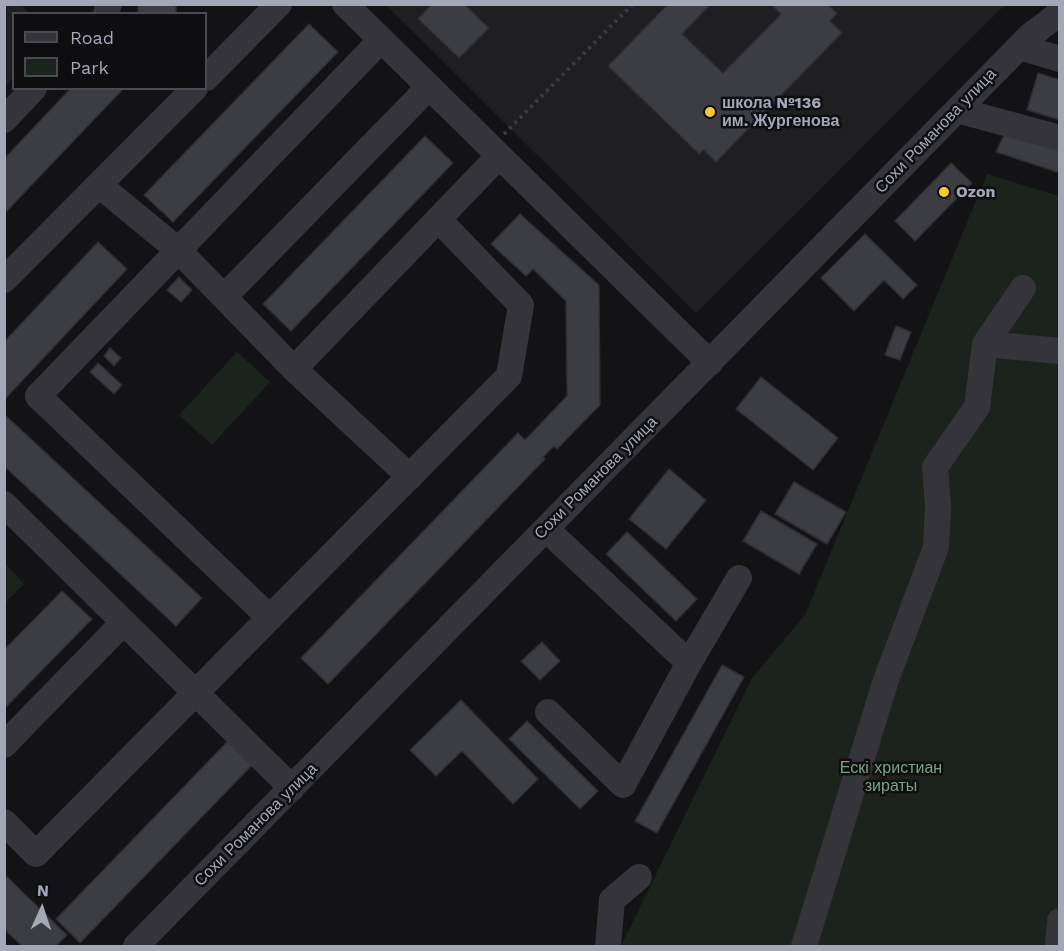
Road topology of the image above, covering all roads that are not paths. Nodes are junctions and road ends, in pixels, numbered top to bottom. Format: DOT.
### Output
graph roads {
  1 [pos="279,4"];
  2 [pos="345,4"];
  3 [pos="1053,4"];
  4 [pos="1059,12"];
  5 [pos="381,40"];
  6 [pos="1019,47"];
  7 [pos="1059,59"];
  8 [pos="207,77"];
  9 [pos="429,87"];
  10 [pos="32,90"];
  11 [pos="193,90"];
  12 [pos="957,110"];
  13 [pos="4,120"];
  14 [pos="1059,138"];
  15 [pos="495,152"];
  16 [pos="99,184"];
  17 [pos="438,219"];
  18 [pos="178,250"];
  19 [pos="4,279"];
  20 [pos="1023,288"];
  21 [pos="224,297"];
  22 [pos="985,344"];
  23 [pos="1059,351"];
  24 [pos="710,363"];
  25 [pos="294,369"];
  26 [pos="410,477"];
  27 [pos="4,504"];
  28 [pos="546,529"];
  29 [pos="739,578"];
  30 [pos="270,618"];
  31 [pos="124,622"];
  32 [pos="689,663"];
  33 [pos="196,693"];
  34 [pos="548,712"];
  35 [pos="4,745"];
  36 [pos="292,788"];
  37 [pos="4,822"];
  38 [pos="639,877"];
  39 [pos="1059,921"];
  40 [pos="136,946"];
  41 [pos="608,946"];
  42 [pos="804,946"];
  43 [pos="1058,946"];
  1 -- 8 [label="street"];
  2 -- 5 [label="street"];
  3 -- 4 [label="street"];
  4 -- 6 [label="street, Сохи Романова улица"];
  5 -- 9 [label="street"];
  5 -- 18 [label="street"];
  6 -- 7 [label="street"];
  6 -- 12 [label="street, Сохи Романова улица"];
  9 -- 15 [label="street"];
  9 -- 21 [label="street"];
  10 -- 13 [label="street"];
  11 -- 16 [label="street"];
  12 -- 14 [label="street"];
  12 -- 24 [label="street, Сохи Романова улица"];
  15 -- 17 [label="street"];
  15 -- 24 [label="street"];
  16 -- 18 [label="street"];
  16 -- 19 [label="street"];
  17 -- 25 [label="street"];
  17 -- 26 [label="street"];
  18 -- 21 [label="street"];
  18 -- 30 [label="street"];
  20 -- 22 [label="street"];
  21 -- 25 [label="street"];
  22 -- 23 [label="street"];
  22 -- 42 [label="street"];
  24 -- 28 [label="street, Сохи Романова улица"];
  25 -- 26 [label="street"];
  26 -- 30 [label="street"];
  27 -- 31 [label="street"];
  28 -- 32 [label="street"];
  28 -- 36 [label="street, Сохи Романова улица"];
  29 -- 32 [label="street"];
  30 -- 33 [label="street"];
  31 -- 33 [label="street"];
  31 -- 35 [label="street"];
  32 -- 34 [label="street"];
  33 -- 36 [label="street"];
  33 -- 37 [label="street"];
  36 -- 40 [label="street, Сохи Романова улица"];
  38 -- 41 [label="street"];
  39 -- 43 [label="street"];
}
